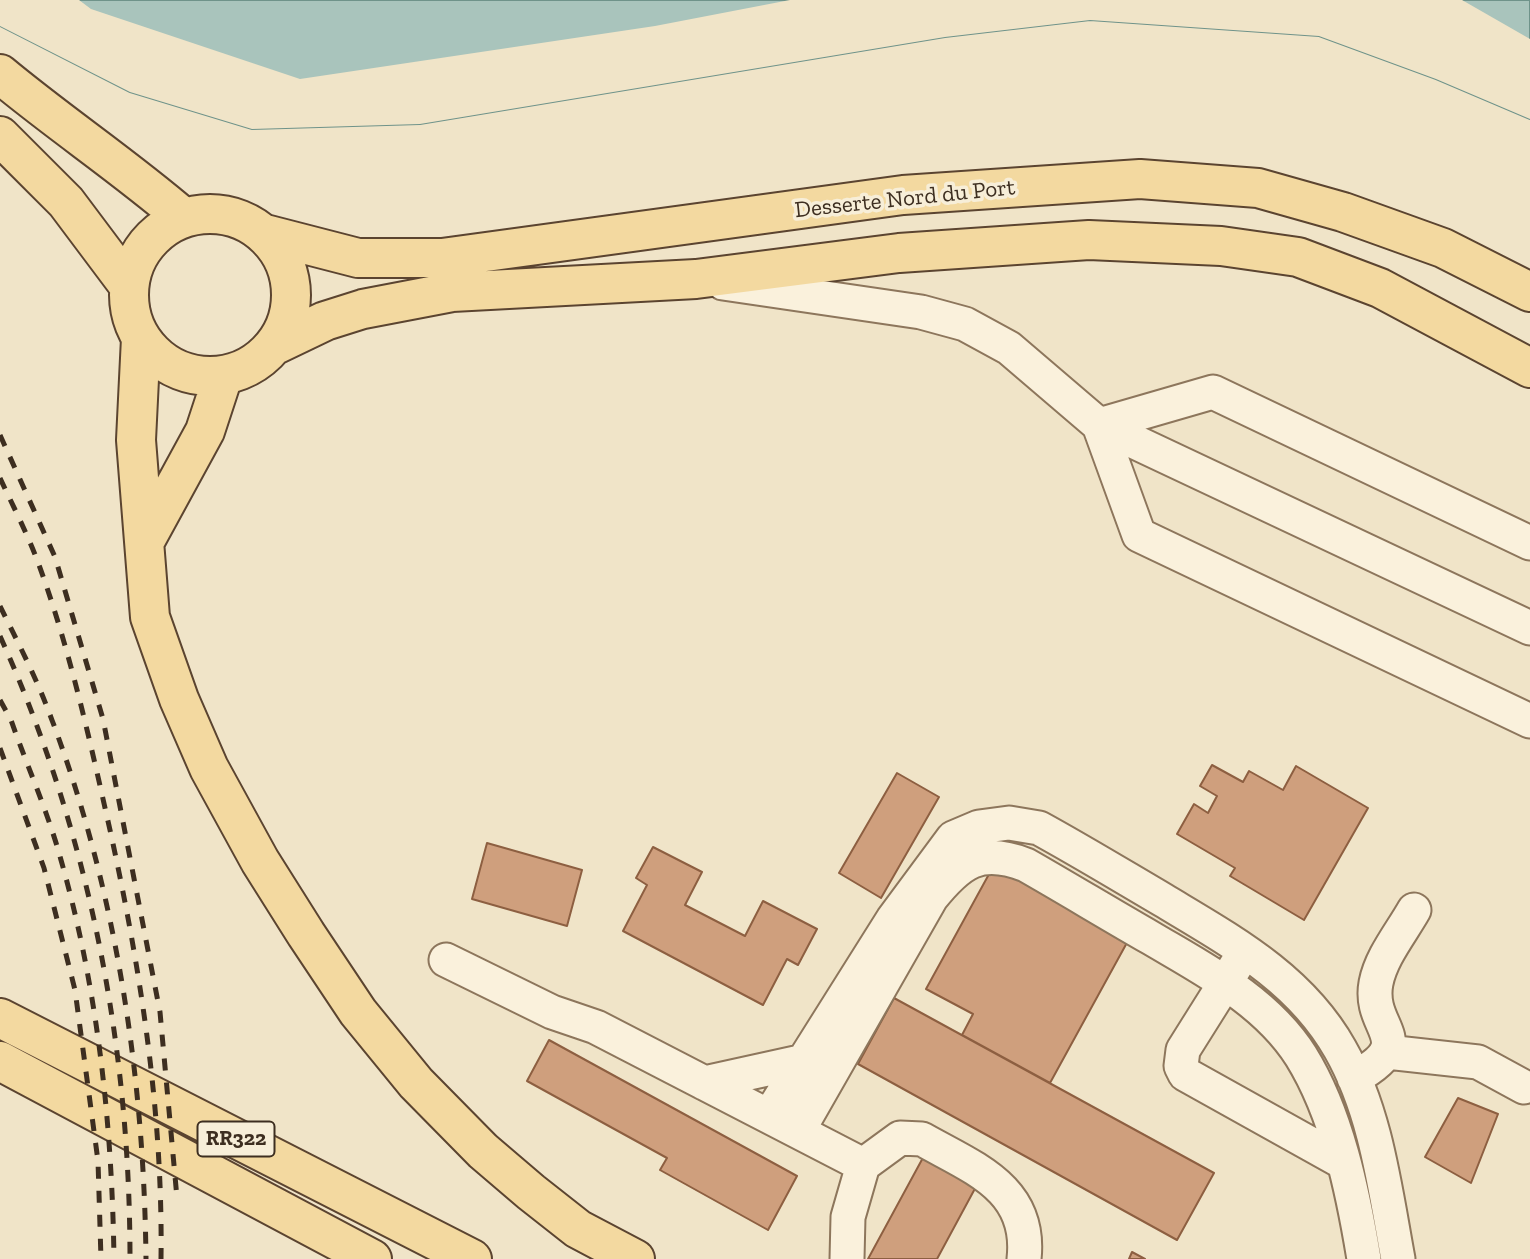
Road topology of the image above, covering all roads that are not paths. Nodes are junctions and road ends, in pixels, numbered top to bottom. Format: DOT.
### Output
graph roads {
  1 [pos="0,74"];
  2 [pos="0,136"];
  3 [pos="184,218"];
  4 [pos="265,234"];
  5 [pos="696,279"];
  6 [pos="129,286"];
  7 [pos="1530,292"];
  8 [pos="141,338"];
  9 [pos="275,345"];
  10 [pos="1530,368"];
  11 [pos="223,376"];
  12 [pos="1099,425"];
  13 [pos="145,541"];
  14 [pos="1530,543"];
  15 [pos="1530,628"];
  16 [pos="1530,721"];
  17 [pos="922,893"];
  18 [pos="1414,910"];
  19 [pos="1246,951"];
  20 [pos="446,960"];
  21 [pos="1226,983"];
  22 [pos="0,1018"];
  23 [pos="1387,1052"];
  24 [pos="0,1061"];
  25 [pos="804,1061"];
  26 [pos="1354,1078"];
  27 [pos="704,1083"];
  28 [pos="1524,1087"];
  29 [pos="783,1123"];
  30 [pos="1341,1161"];
  31 [pos="863,1165"];
  32 [pos="587,1244"];
  33 [pos="372,1259"];
  34 [pos="472,1259"];
  35 [pos="635,1259"];
  36 [pos="848,1259"];
  37 [pos="1024,1259"];
  38 [pos="1364,1259"];
  39 [pos="1398,1259"];
  1 -- 3 [label="main road"];
  2 -- 6 [label="main road"];
  3 -- 4 [label="main road"];
  3 -- 6 [label="main road"];
  4 -- 7 [label="main road, Desserte Nord du Port"];
  4 -- 9 [label="main road"];
  5 -- 9 [label="main road"];
  5 -- 10 [label="main road"];
  5 -- 12 [label="lane"];
  6 -- 8 [label="main road"];
  8 -- 11 [label="main road"];
  8 -- 13 [label="main road"];
  9 -- 11 [label="main road"];
  11 -- 13 [label="main road"];
  12 -- 14 [label="lane"];
  12 -- 15 [label="lane"];
  12 -- 16 [label="lane"];
  13 -- 32 [label="main road"];
  17 -- 19 [label="lane"];
  17 -- 21 [label="lane"];
  17 -- 25 [label="lane"];
  17 -- 29 [label="lane"];
  18 -- 23 [label="lane"];
  19 -- 21 [label="lane"];
  19 -- 26 [label="lane"];
  20 -- 27 [label="lane"];
  21 -- 30 [label="lane"];
  21 -- 30 [label="lane"];
  22 -- 34 [label="main road, RR322"];
  23 -- 26 [label="lane"];
  23 -- 28 [label="lane"];
  24 -- 33 [label="main road, RR322"];
  25 -- 27 [label="lane"];
  25 -- 29 [label="lane"];
  26 -- 39 [label="lane"];
  27 -- 29 [label="lane"];
  29 -- 31 [label="lane"];
  30 -- 38 [label="lane"];
  31 -- 36 [label="lane"];
  31 -- 37 [label="lane"];
  32 -- 35 [label="main road"];
}
